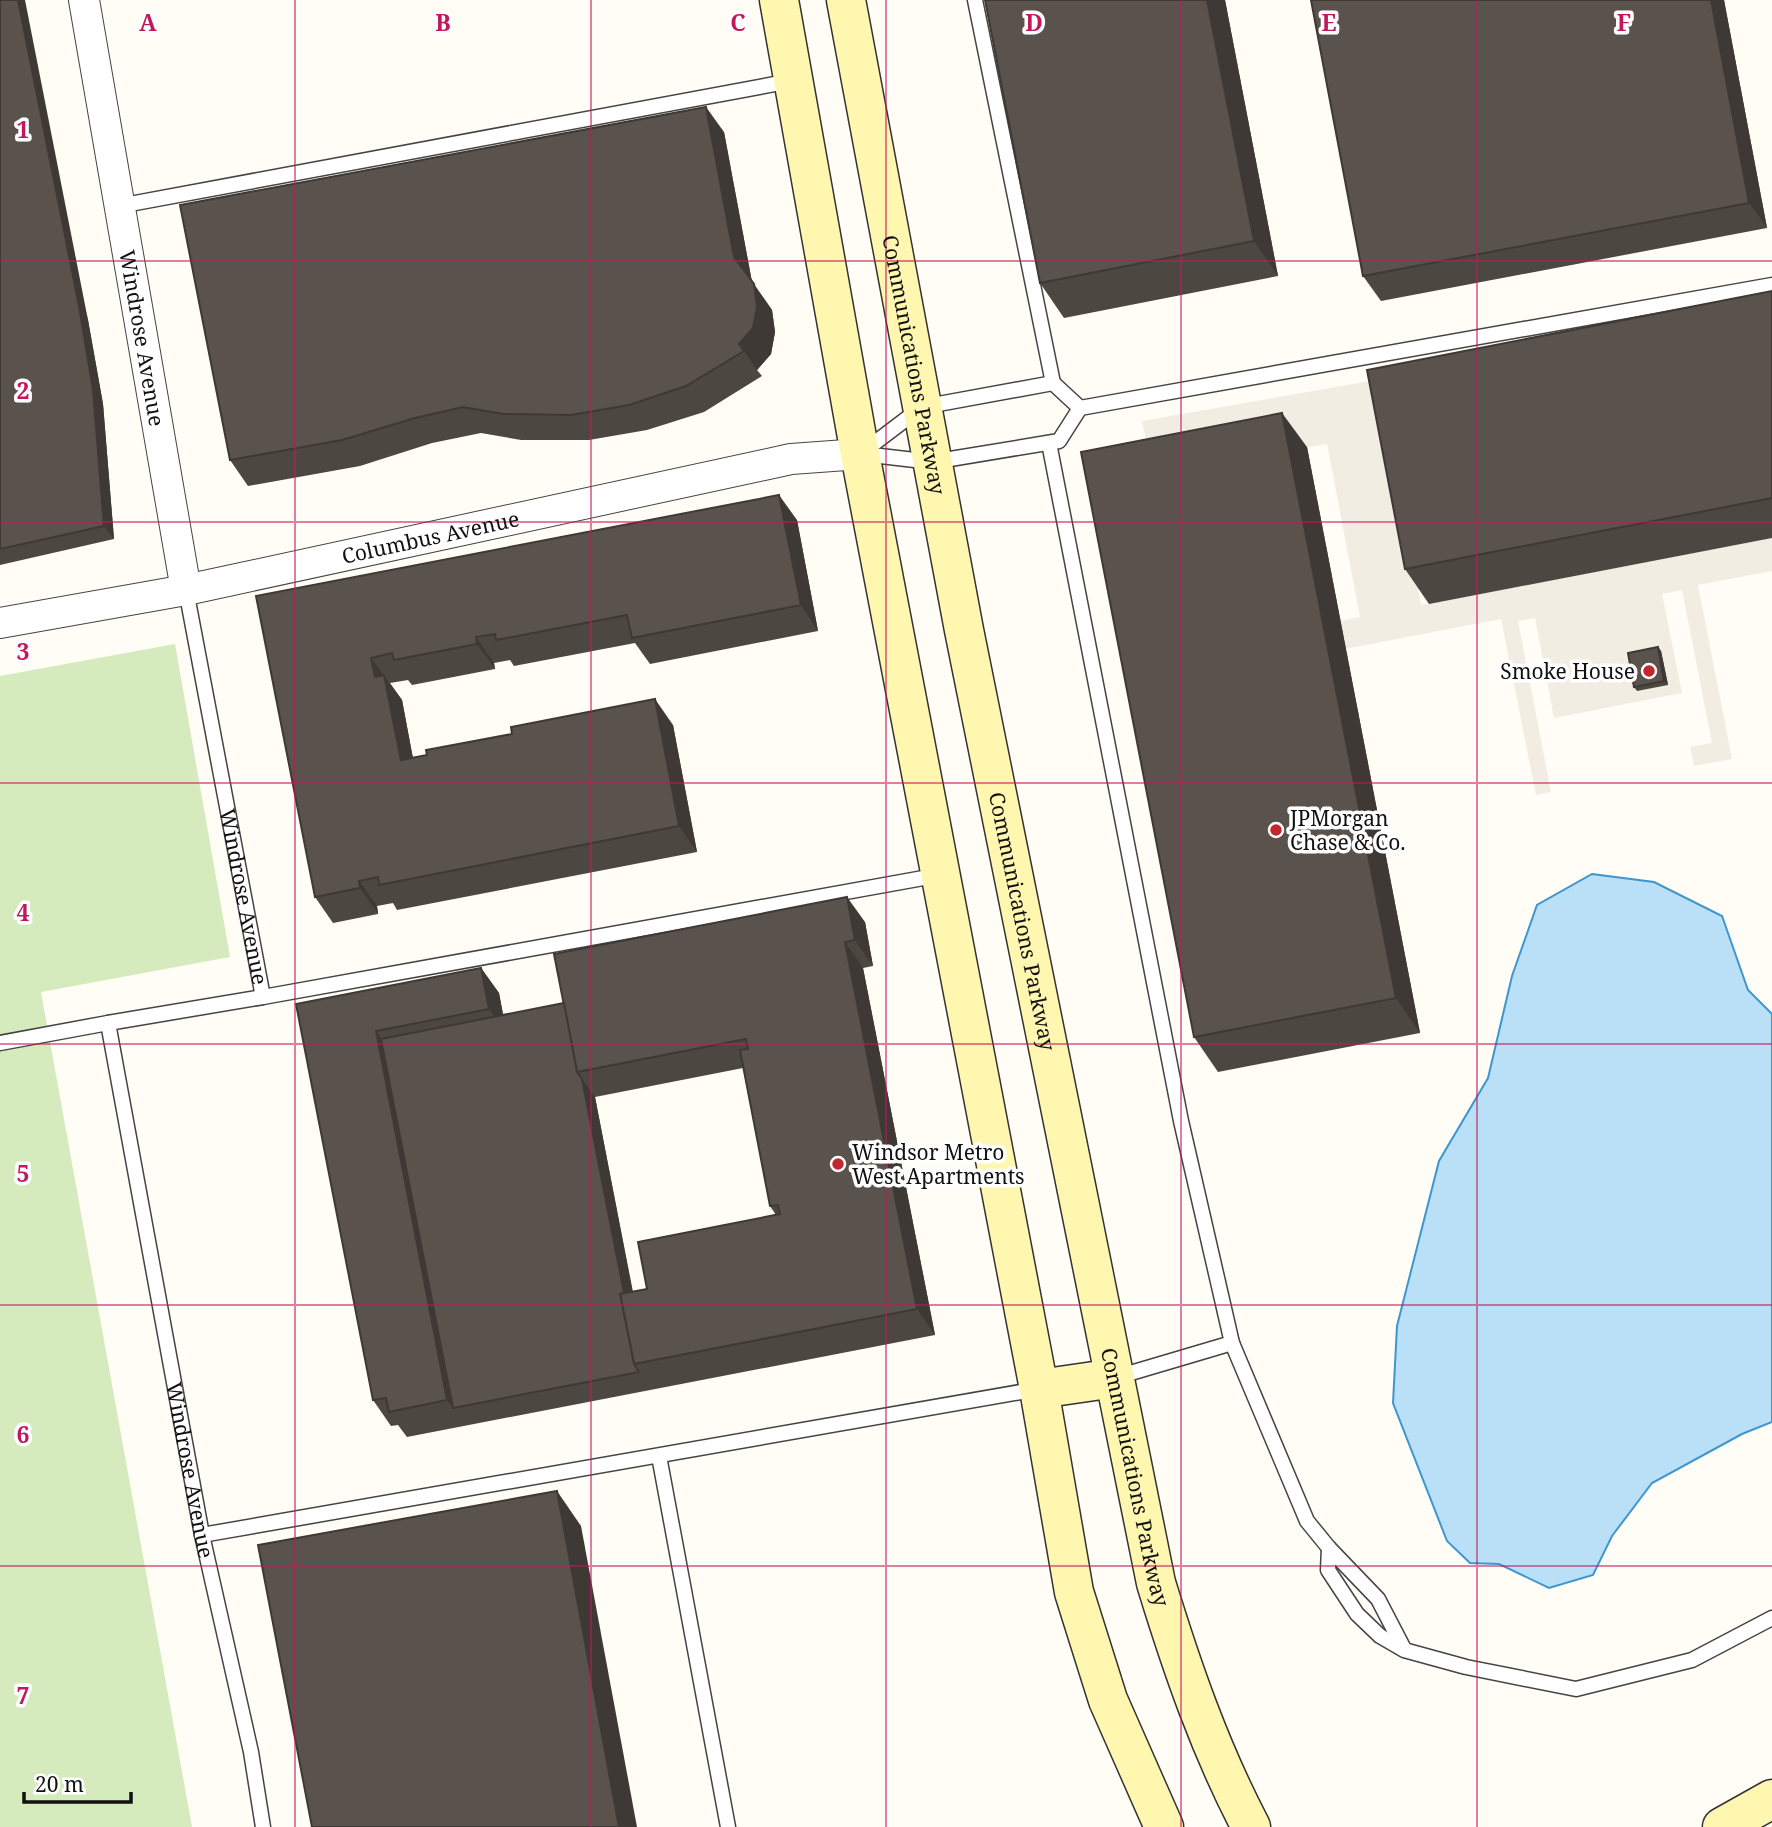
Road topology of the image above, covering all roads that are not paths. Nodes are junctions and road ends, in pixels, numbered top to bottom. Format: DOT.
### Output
graph roads {
  1 [pos="84,0"];
  2 [pos="779,0"];
  3 [pos="846,0"];
  4 [pos="975,0"];
  5 [pos="795,80"];
  6 [pos="119,206"];
  7 [pos="1772,285"];
  8 [pos="1053,383"];
  9 [pos="922,407"];
  10 [pos="1080,408"];
  11 [pos="1049,443"];
  12 [pos="860,454"];
  13 [pos="932,462"];
  14 [pos="186,590"];
  15 [pos="0,623"];
  16 [pos="940,875"];
  17 [pos="263,997"];
  18 [pos="108,1023"];
  19 [pos="0,1043"];
  20 [pos="1232,1343"];
  21 [pos="1115,1378"];
  22 [pos="1039,1388"];
  23 [pos="659,1456"];
  24 [pos="202,1535"];
  25 [pos="1329,1548"];
  26 [pos="1772,1618"];
  27 [pos="1404,1650"];
  28 [pos="1772,1799"];
  29 [pos="263,1827"];
  30 [pos="728,1827"];
  31 [pos="1164,1827"];
  32 [pos="1251,1827"];
  33 [pos="1722,1827"];
  1 -- 6 [label="street, Windrose Avenue"];
  2 -- 5 [label="street"];
  3 -- 9 [label="street, Communications Parkway"];
  4 -- 8 [label="lane"];
  5 -- 6 [label="lane"];
  5 -- 12 [label="street"];
  6 -- 14 [label="street, Windrose Avenue"];
  7 -- 10 [label="lane"];
  8 -- 9 [label="lane"];
  8 -- 10 [label="lane"];
  9 -- 12 [label="lane"];
  9 -- 13 [label="street, Communications Parkway"];
  10 -- 11 [label="lane"];
  11 -- 13 [label="lane"];
  11 -- 20 [label="lane"];
  12 -- 13 [label="lane"];
  12 -- 14 [label="street, Columbus Avenue"];
  12 -- 16 [label="street"];
  13 -- 21 [label="street, Communications Parkway"];
  14 -- 15 [label="street, Columbus Avenue"];
  14 -- 17 [label="lane, Windrose Avenue"];
  16 -- 17 [label="lane"];
  16 -- 22 [label="street"];
  17 -- 18 [label="lane, Windrose Avenue"];
  18 -- 19 [label="lane"];
  18 -- 24 [label="lane, Windrose Avenue"];
  20 -- 21 [label="lane"];
  20 -- 25 [label="lane"];
  21 -- 22 [label="street"];
  21 -- 32 [label="street, Communications Parkway"];
  22 -- 23 [label="lane"];
  22 -- 31 [label="street"];
  23 -- 24 [label="lane"];
  23 -- 30 [label="lane"];
  24 -- 29 [label="lane, Windrose Avenue"];
  25 -- 27 [label="lane"];
  25 -- 27 [label="lane"];
  26 -- 27 [label="lane"];
  28 -- 33 [label="street"];
}
